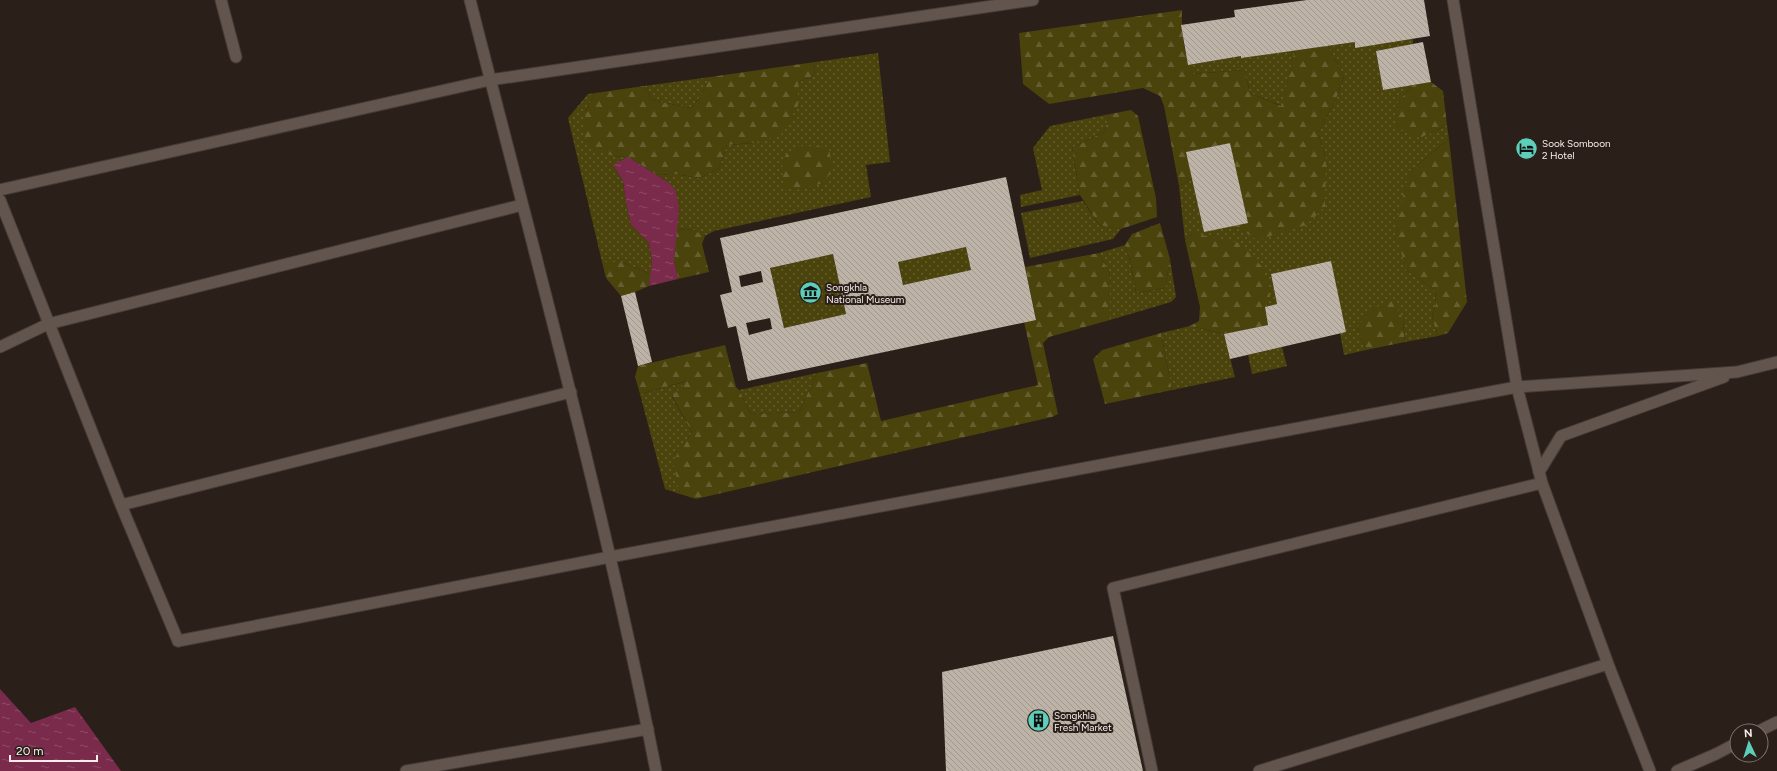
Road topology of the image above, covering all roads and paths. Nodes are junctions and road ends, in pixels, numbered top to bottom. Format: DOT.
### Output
graph roads {
  1 [pos="221,0"];
  2 [pos="470,0"];
  3 [pos="1033,0"];
  4 [pos="1453,0"];
  5 [pos="236,57"];
  6 [pos="490,80"];
  7 [pos="0,190"];
  8 [pos="0,200"];
  9 [pos="522,206"];
  10 [pos="48,324"];
  11 [pos="0,347"];
  12 [pos="1777,362"];
  13 [pos="1737,372"];
  14 [pos="1517,388"];
  15 [pos="571,392"];
  16 [pos="1541,477"];
  17 [pos="121,505"];
  18 [pos="610,557"];
  19 [pos="1608,664"];
  20 [pos="648,729"];
  21 [pos="1729,747"];
  22 [pos="406,771"];
  23 [pos="656,771"];
  24 [pos="1152,771"];
  25 [pos="1258,771"];
  26 [pos="1650,771"];
  27 [pos="1677,771"];
  1 -- 5 [label="street"];
  2 -- 6 [label="street"];
  3 -- 6 [label="street"];
  4 -- 14 [label="street"];
  6 -- 7 [label="street"];
  6 -- 9 [label="street"];
  8 -- 10 [label="street"];
  9 -- 10 [label="street"];
  9 -- 15 [label="street"];
  10 -- 11 [label="street"];
  10 -- 17 [label="street"];
  12 -- 13 [label="street"];
  13 -- 14 [label="street"];
  13 -- 16 [label="street"];
  14 -- 16 [label="street"];
  14 -- 18 [label="street"];
  15 -- 17 [label="street"];
  15 -- 18 [label="street"];
  16 -- 19 [label="street"];
  16 -- 24 [label="street"];
  17 -- 18 [label="street"];
  18 -- 20 [label="street"];
  19 -- 25 [label="street"];
  19 -- 26 [label="street"];
  20 -- 22 [label="street"];
  20 -- 23 [label="street"];
  21 -- 27 [label="street"];
}
